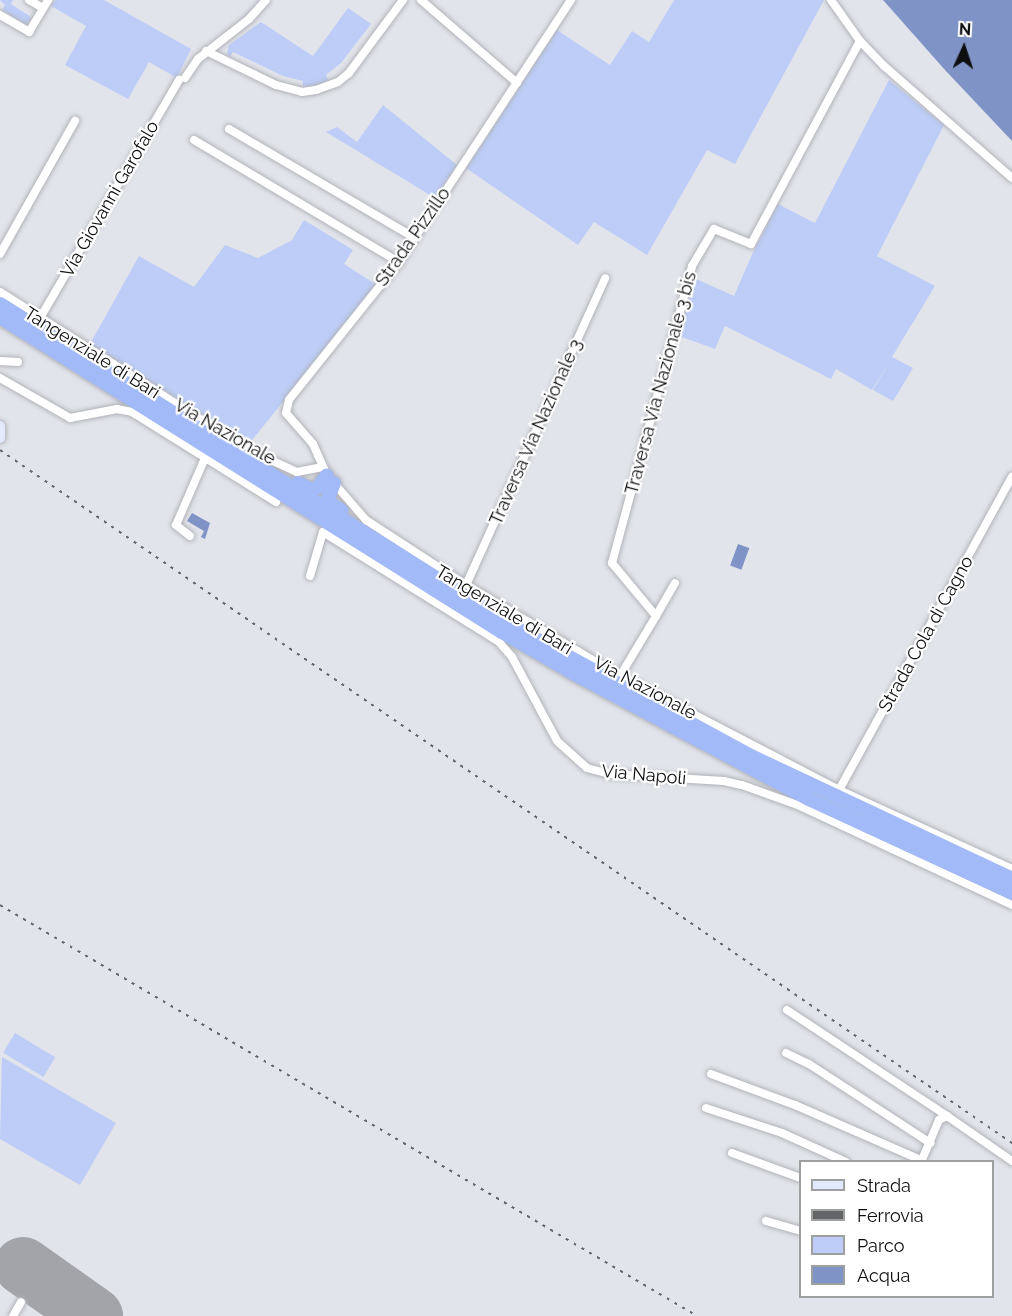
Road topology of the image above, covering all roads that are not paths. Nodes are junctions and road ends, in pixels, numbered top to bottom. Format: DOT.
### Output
graph roads {
  1 [pos="29,0"];
  2 [pos="48,0"];
  3 [pos="266,0"];
  4 [pos="403,0"];
  5 [pos="421,0"];
  6 [pos="571,0"];
  7 [pos="831,0"];
  8 [pos="43,8"];
  9 [pos="0,15"];
  10 [pos="860,41"];
  11 [pos="206,51"];
  12 [pos="517,83"];
  13 [pos="75,121"];
  14 [pos="229,129"];
  15 [pos="194,140"];
  16 [pos="1012,178"];
  17 [pos="415,238"];
  18 [pos="0,254"];
  19 [pos="399,262"];
  20 [pos="604,278"];
  21 [pos="0,292"];
  22 [pos="0,304"];
  23 [pos="0,317"];
  24 [pos="40,318"];
  25 [pos="0,361"];
  26 [pos="18,362"];
  27 [pos="0,378"];
  28 [pos="0,426"];
  29 [pos="0,438"];
  30 [pos="240,454"];
  31 [pos="205,458"];
  32 [pos="328,475"];
  33 [pos="1012,477"];
  34 [pos="276,502"];
  35 [pos="354,526"];
  36 [pos="190,536"];
  37 [pos="310,576"];
  38 [pos="675,584"];
  39 [pos="466,585"];
  40 [pos="656,616"];
  41 [pos="620,676"];
  42 [pos="839,790"];
  43 [pos="1012,870"];
  44 [pos="1012,879"];
  45 [pos="1012,893"];
  46 [pos="1012,905"];
  47 [pos="787,1010"];
  48 [pos="786,1053"];
  49 [pos="711,1074"];
  50 [pos="706,1108"];
  51 [pos="946,1116"];
  52 [pos="930,1143"];
  53 [pos="732,1153"];
  54 [pos="844,1160"];
  55 [pos="919,1160"];
  56 [pos="922,1160"];
  57 [pos="1012,1161"];
  58 [pos="799,1177"];
  59 [pos="766,1221"];
  60 [pos="799,1230"];
  61 [pos="21,1302"];
  62 [pos="13,1316"];
  1 -- 8 [label="street"];
  2 -- 8 [label="street"];
  3 -- 11 [label="street, Via Giovanni Garofalo"];
  4 -- 11 [label="street"];
  5 -- 12 [label="street"];
  6 -- 12 [label="street, Strada Pizzillo"];
  7 -- 10 [label="street"];
  8 -- 9 [label="street"];
  10 -- 16 [label="street"];
  10 -- 40 [label="street, Traversa Via Nazionale 3 bis"];
  11 -- 24 [label="street, Via Giovanni Garofalo"];
  12 -- 17 [label="street, Strada Pizzillo"];
  13 -- 18 [label="street"];
  14 -- 17 [label="street"];
  15 -- 19 [label="street"];
  17 -- 19 [label="street, Strada Pizzillo"];
  19 -- 32 [label="street, Strada Pizzillo"];
  20 -- 39 [label="street, Traversa Via Nazionale 3"];
  21 -- 24 [label="street, Via Nazionale"];
  22 -- 30 [label="highway, Tangenziale di Bari"];
  23 -- 45 [label="highway, Tangenziale di Bari"];
  24 -- 32 [label="street, Via Nazionale"];
  25 -- 26 [label="street"];
  27 -- 31 [label="street"];
  28 -- 29 [label="street"];
  30 -- 32 [label="highway"];
  30 -- 35 [label="highway, Tangenziale di Bari"];
  31 -- 34 [label="street"];
  31 -- 36 [label="street"];
  32 -- 35 [label="highway"];
  32 -- 39 [label="street, Via Nazionale"];
  33 -- 42 [label="street, Strada Cola di Cagno"];
  35 -- 44 [label="highway, Tangenziale di Bari"];
  37 -- 46 [label="street, Via Napoli"];
  38 -- 40 [label="street"];
  39 -- 41 [label="street, Via Nazionale"];
  40 -- 41 [label="street"];
  41 -- 42 [label="street, Via Nazionale"];
  42 -- 43 [label="street, Via Nazionale"];
  47 -- 51 [label="street"];
  48 -- 52 [label="street"];
  49 -- 55 [label="street"];
  50 -- 54 [label="street"];
  51 -- 52 [label="street"];
  51 -- 57 [label="street"];
  52 -- 56 [label="street"];
  53 -- 58 [label="street"];
  59 -- 60 [label="street"];
  61 -- 62 [label="street"];
}
